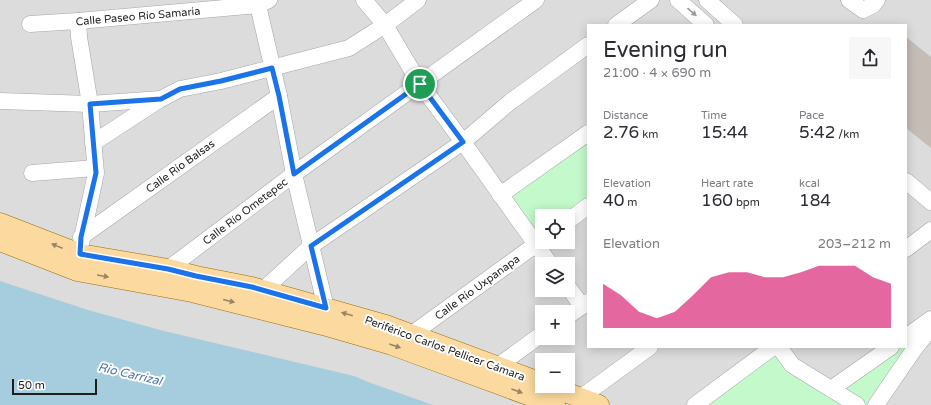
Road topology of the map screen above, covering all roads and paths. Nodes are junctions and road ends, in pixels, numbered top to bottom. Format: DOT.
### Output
graph roads {
  1 [pos="364,0"];
  2 [pos="418,0"];
  3 [pos="536,0"];
  4 [pos="651,0"];
  5 [pos="678,0"];
  6 [pos="707,0"];
  7 [pos="849,0"];
  8 [pos="877,0"];
  9 [pos="264,3"];
  10 [pos="78,21"];
  11 [pos="30,24"];
  12 [pos="617,24"];
  13 [pos="705,24"];
  14 [pos="733,24"];
  15 [pos="385,25"];
  16 [pos="587,46"];
  17 [pos="272,68"];
  18 [pos="420,84"];
  19 [pos="279,96"];
  20 [pos="161,99"];
  21 [pos="0,101"];
  22 [pos="90,104"];
  23 [pos="587,134"];
  24 [pos="463,142"];
  25 [pos="93,143"];
  26 [pos="95,168"];
  27 [pos="32,173"];
  28 [pos="294,174"];
  29 [pos="907,182"];
  30 [pos="500,195"];
  31 [pos="931,202"];
  32 [pos="587,207"];
  33 [pos="575,216"];
  34 [pos="0,223"];
  35 [pos="931,230"];
  36 [pos="535,237"];
  37 [pos="0,241"];
  38 [pos="535,245"];
  39 [pos="80,246"];
  40 [pos="311,246"];
  41 [pos="907,247"];
  42 [pos="168,269"];
  43 [pos="262,290"];
  44 [pos="575,294"];
  45 [pos="585,304"];
  46 [pos="326,308"];
  47 [pos="575,311"];
  48 [pos="931,319"];
  49 [pos="931,328"];
  50 [pos="412,334"];
  51 [pos="907,336"];
  52 [pos="535,339"];
  53 [pos="649,348"];
  54 [pos="772,348"];
  55 [pos="780,348"];
  56 [pos="890,348"];
  57 [pos="498,366"];
  58 [pos="535,380"];
  59 [pos="831,389"];
  60 [pos="568,393"];
  61 [pos="580,398"];
  62 [pos="555,405"];
  63 [pos="599,405"];
  64 [pos="695,405"];
  65 [pos="857,405"];
  66 [pos="876,405"];
  1 -- 15 [label="street"];
  2 -- 15 [label="street"];
  3 -- 18 [label="street, Calle Río Ometepec"];
  4 -- 12 [label="street"];
  5 -- 13 [label="street, one-way"];
  6 -- 14 [label="street"];
  7 -- 8 [label="street"];
  9 -- 10 [label="street, Calle Paseo Río Samaria"];
  9 -- 17 [label="street"];
  10 -- 11 [label="street, Calle Paseo Río Samaria"];
  10 -- 22 [label="street"];
  15 -- 17 [label="street"];
  15 -- 18 [label="street"];
  16 -- 24 [label="street"];
  17 -- 19 [label="street"];
  17 -- 20 [label="street"];
  18 -- 24 [label="street"];
  18 -- 28 [label="street, Calle Río Ometepec"];
  19 -- 28 [label="street"];
  19 -- 39 [label="street, Calle Río Balsas"];
  20 -- 22 [label="street"];
  20 -- 25 [label="street"];
  21 -- 22 [label="street"];
  22 -- 25 [label="street"];
  23 -- 30 [label="street"];
  24 -- 30 [label="street"];
  24 -- 40 [label="street"];
  25 -- 26 [label="street"];
  26 -- 27 [label="street"];
  26 -- 39 [label="street"];
  28 -- 40 [label="street"];
  28 -- 42 [label="street, Calle Río Ometepec"];
  29 -- 31 [label="street"];
  30 -- 36 [label="street"];
  32 -- 33 [label="street"];
  39 -- 34 [label="main road, Periférico Carlos Pellicer Cámara, one-way"];
  35 -- 41 [label="street"];
  37 -- 62 [label="main road, Periférico Carlos Pellicer Cámara, one-way"];
  38 -- 50 [label="street, Calle Río Uxpanapa"];
  39 -- 42 [label="main road, Periférico Carlos Pellicer Cámara"];
  40 -- 43 [label="street"];
  40 -- 46 [label="street"];
  42 -- 43 [label="main road, Periférico Carlos Pellicer Cámara"];
  43 -- 46 [label="main road, Periférico Carlos Pellicer Cámara"];
  44 -- 45 [label="street"];
  45 -- 47 [label="street"];
  50 -- 46 [label="main road, Periférico Carlos Pellicer Cámara, one-way"];
  48 -- 51 [label="street"];
  49 -- 66 [label="street"];
  50 -- 57 [label="main road, Periférico Carlos Pellicer Cámara"];
  52 -- 57 [label="street"];
  53 -- 61 [label="street"];
  54 -- 64 [label="street"];
  55 -- 59 [label="street"];
  56 -- 59 [label="street"];
  57 -- 58 [label="main road, Periférico Carlos Pellicer Cámara"];
  59 -- 65 [label="street"];
  60 -- 61 [label="main road"];
  61 -- 63 [label="main road"];
}
